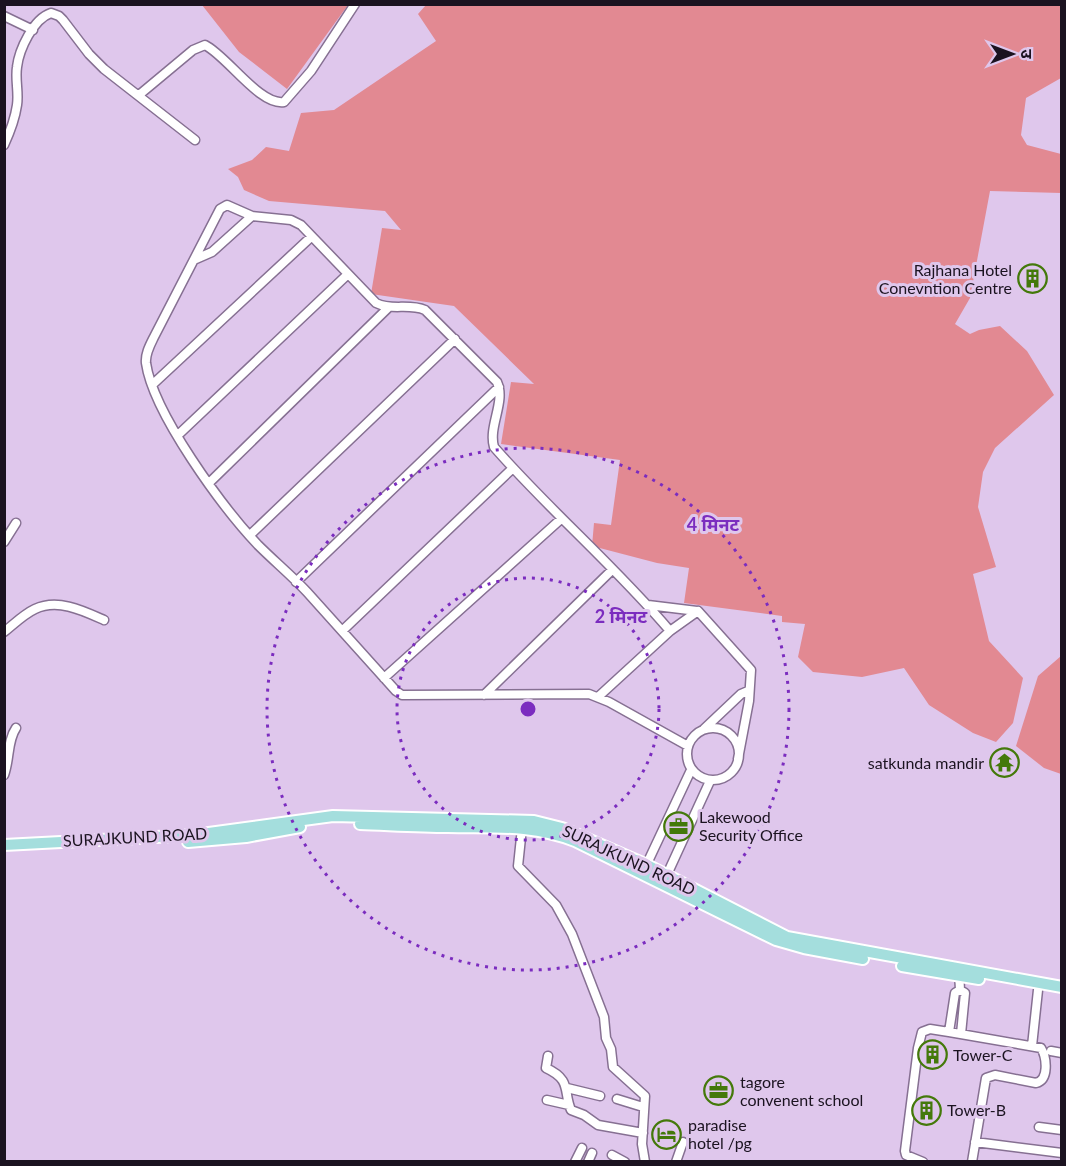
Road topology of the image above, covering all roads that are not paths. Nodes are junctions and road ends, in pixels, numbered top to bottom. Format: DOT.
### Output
graph roads {
  1 [pos="355,4"];
  2 [pos="4,16"];
  3 [pos="33,30"];
  4 [pos="139,95"];
  5 [pos="195,140"];
  6 [pos="4,145"];
  7 [pos="252,216"];
  8 [pos="311,237"];
  9 [pos="196,259"];
  10 [pos="348,275"];
  11 [pos="389,307"];
  12 [pos="455,339"];
  13 [pos="152,385"];
  14 [pos="499,387"];
  15 [pos="178,435"];
  16 [pos="513,468"];
  17 [pos="209,483"];
  18 [pos="561,519"];
  19 [pos="16,523"];
  20 [pos="250,535"];
  21 [pos="4,542"];
  22 [pos="612,570"];
  23 [pos="296,582"];
  24 [pos="648,605"];
  25 [pos="698,611"];
  26 [pos="104,620"];
  27 [pos="342,631"];
  28 [pos="670,631"];
  29 [pos="4,632"];
  30 [pos="384,678"];
  31 [pos="748,691"];
  32 [pos="484,695"];
  33 [pos="598,697"];
  34 [pos="16,728"];
  35 [pos="704,729"];
  36 [pos="687,746"];
  37 [pos="738,759"];
  38 [pos="691,770"];
  39 [pos="4,775"];
  40 [pos="710,780"];
  41 [pos="522,828"];
  42 [pos="4,845"];
  43 [pos="4,852"];
  44 [pos="644,869"];
  45 [pos="665,880"];
  46 [pos="959,973"];
  47 [pos="1054,988"];
  48 [pos="960,990"];
  49 [pos="1038,990"];
  50 [pos="1062,995"];
  51 [pos="949,1032"];
  52 [pos="961,1034"];
  53 [pos="1032,1046"];
  54 [pos="1051,1051"];
  55 [pos="1062,1053"];
  56 [pos="548,1056"];
  57 [pos="567,1088"];
  58 [pos="600,1096"];
  59 [pos="547,1100"];
  60 [pos="617,1100"];
  61 [pos="569,1105"];
  62 [pos="643,1107"];
  63 [pos="1040,1127"];
  64 [pos="1062,1130"];
  65 [pos="643,1133"];
  66 [pos="683,1142"];
  67 [pos="975,1142"];
  68 [pos="582,1148"];
  69 [pos="1062,1153"];
  70 [pos="612,1155"];
  71 [pos="574,1161"];
  72 [pos="625,1161"];
  73 [pos="645,1161"];
  74 [pos="676,1161"];
  75 [pos="923,1161"];
  76 [pos="972,1161"];
  1 -- 4 [label="street"];
  2 -- 3 [label="street"];
  3 -- 4 [label="street"];
  3 -- 6 [label="street"];
  4 -- 5 [label="street"];
  7 -- 8 [label="street"];
  7 -- 9 [label="street"];
  7 -- 9 [label="street"];
  8 -- 10 [label="street"];
  8 -- 13 [label="street"];
  9 -- 13 [label="street"];
  10 -- 11 [label="street"];
  10 -- 15 [label="street"];
  11 -- 12 [label="street"];
  11 -- 17 [label="street"];
  12 -- 14 [label="street"];
  12 -- 20 [label="street"];
  13 -- 15 [label="street"];
  14 -- 16 [label="street"];
  14 -- 23 [label="street"];
  15 -- 17 [label="street"];
  16 -- 18 [label="street"];
  16 -- 27 [label="street"];
  17 -- 20 [label="street"];
  18 -- 22 [label="street"];
  18 -- 30 [label="street"];
  19 -- 21 [label="street"];
  20 -- 23 [label="street"];
  22 -- 24 [label="street"];
  22 -- 32 [label="street"];
  23 -- 27 [label="street"];
  24 -- 25 [label="street"];
  24 -- 28 [label="street"];
  25 -- 28 [label="street"];
  25 -- 31 [label="street"];
  26 -- 29 [label="street"];
  27 -- 30 [label="street"];
  28 -- 33 [label="street"];
  30 -- 32 [label="street"];
  31 -- 35 [label="street"];
  31 -- 37 [label="street"];
  32 -- 33 [label="street"];
  33 -- 36 [label="street"];
  34 -- 39 [label="street"];
  35 -- 36 [label="street"];
  35 -- 37 [label="street"];
  36 -- 38 [label="street"];
  37 -- 40 [label="street"];
  38 -- 40 [label="street"];
  38 -- 44 [label="street"];
  40 -- 45 [label="street"];
  41 -- 43 [label="main road, SURAJKUND ROAD"];
  41 -- 44 [label="main road, SURAJKUND ROAD"];
  41 -- 62 [label="street"];
  42 -- 44 [label="main road, SURAJKUND ROAD"];
  44 -- 45 [label="main road, SURAJKUND ROAD"];
  45 -- 46 [label="main road, SURAJKUND ROAD"];
  46 -- 47 [label="main road, SURAJKUND ROAD"];
  46 -- 48 [label="street"];
  46 -- 49 [label="main road, SURAJKUND ROAD"];
  47 -- 49 [label="main road, SURAJKUND ROAD"];
  47 -- 50 [label="main road, SURAJKUND ROAD"];
  48 -- 51 [label="street"];
  48 -- 52 [label="street"];
  49 -- 53 [label="street"];
  51 -- 52 [label="street"];
  51 -- 75 [label="street"];
  52 -- 53 [label="street"];
  53 -- 67 [label="street"];
  54 -- 55 [label="street"];
  56 -- 57 [label="street"];
  57 -- 58 [label="street"];
  57 -- 61 [label="street"];
  59 -- 61 [label="street"];
  60 -- 62 [label="street"];
  61 -- 65 [label="street"];
  62 -- 65 [label="street"];
  63 -- 64 [label="street"];
  65 -- 73 [label="street"];
  66 -- 74 [label="street"];
  67 -- 69 [label="street"];
  67 -- 76 [label="street"];
  68 -- 71 [label="street"];
  70 -- 72 [label="street"];
}
